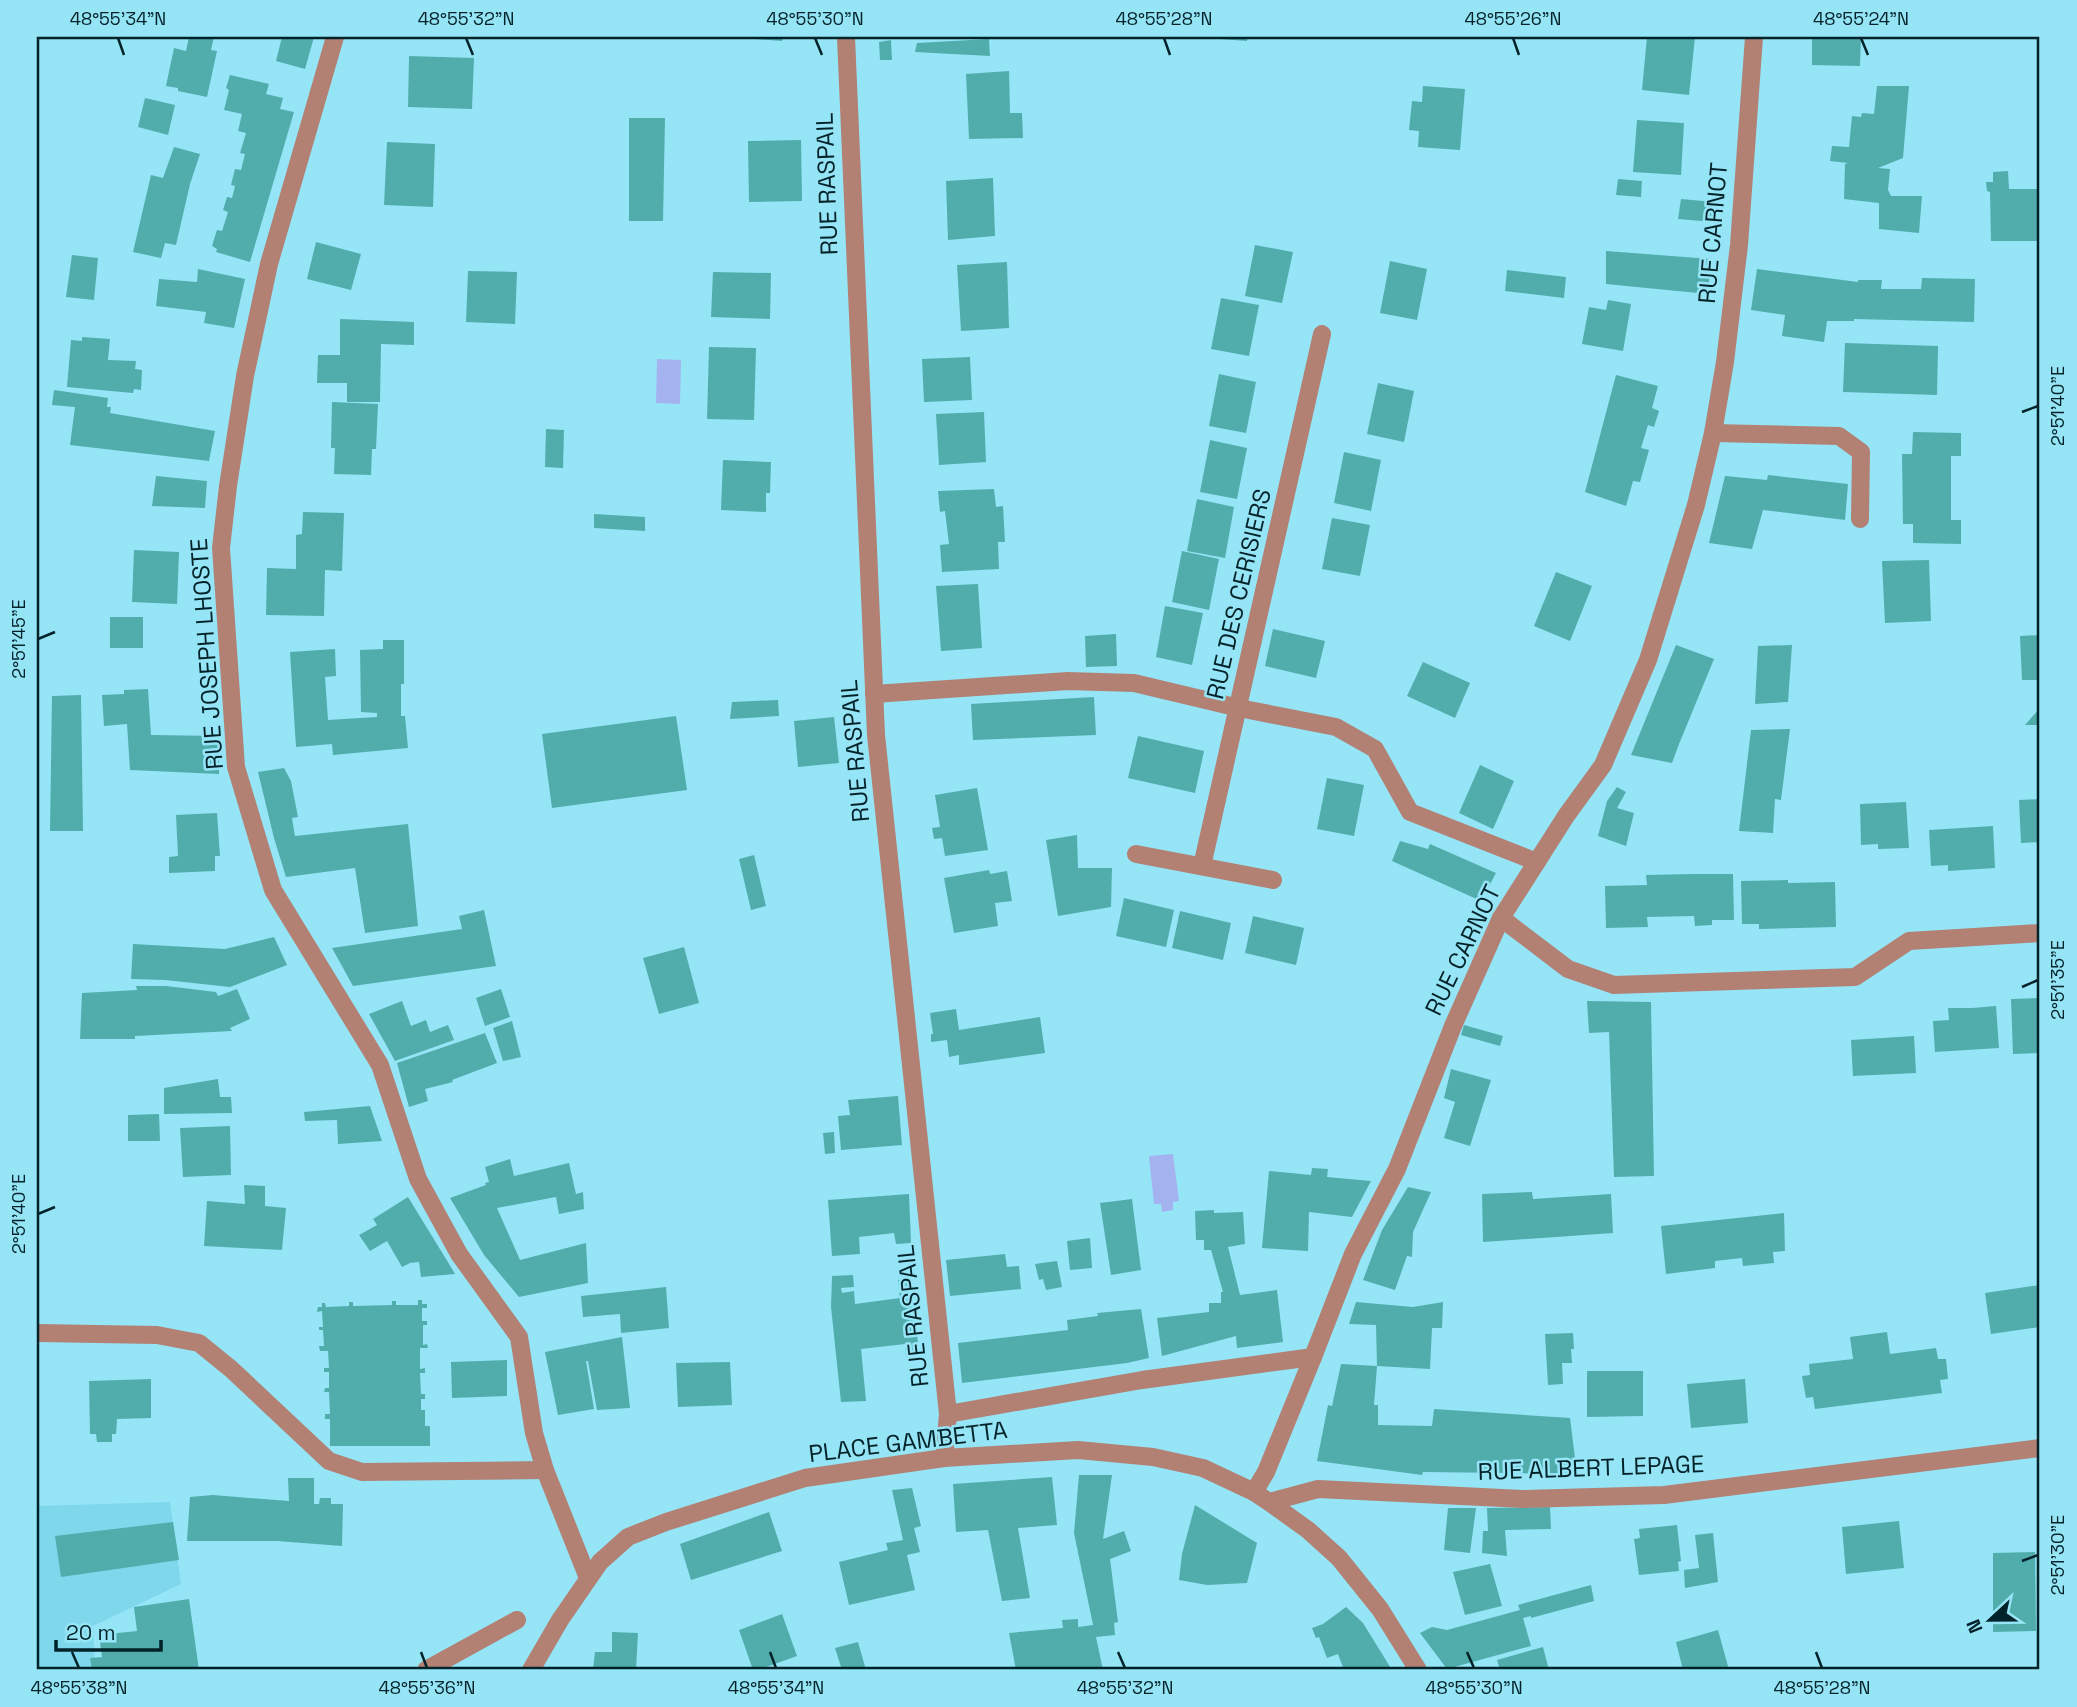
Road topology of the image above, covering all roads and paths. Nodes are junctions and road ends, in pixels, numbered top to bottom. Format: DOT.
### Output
graph roads {
  1 [pos="335,37"];
  2 [pos="846,37"];
  3 [pos="1754,37"];
  4 [pos="1322,334"];
  5 [pos="1713,433"];
  6 [pos="1860,519"];
  7 [pos="874,694"];
  8 [pos="1239,708"];
  9 [pos="1136,854"];
  10 [pos="1537,862"];
  11 [pos="1202,866"];
  12 [pos="1273,880"];
  13 [pos="1501,918"];
  14 [pos="2040,933"];
  15 [pos="37,1333"];
  16 [pos="1313,1357"];
  17 [pos="948,1414"];
  18 [pos="2040,1448"];
  19 [pos="944,1458"];
  20 [pos="545,1470"];
  21 [pos="1262,1497"];
  22 [pos="588,1578"];
  23 [pos="517,1620"];
  24 [pos="426,1670"];
  25 [pos="531,1670"];
  26 [pos="1418,1670"];
  1 -- 20 [label="street, RUE JOSEPH LHOSTE"];
  2 -- 7 [label="street, RUE RASPAIL"];
  3 -- 5 [label="street, RUE CARNOT"];
  4 -- 8 [label="street, RUE DES CERISIERS"];
  5 -- 6 [label="street"];
  5 -- 10 [label="street, RUE CARNOT"];
  7 -- 8 [label="street"];
  7 -- 17 [label="street, RUE RASPAIL"];
  8 -- 10 [label="street"];
  8 -- 11 [label="street, RUE DES CERISIERS"];
  9 -- 11 [label="street"];
  10 -- 13 [label="street, RUE CARNOT"];
  11 -- 12 [label="street"];
  13 -- 14 [label="street"];
  13 -- 16 [label="street, RUE CARNOT"];
  15 -- 20 [label="street"];
  16 -- 17 [label="street, PLACE GAMBETTA"];
  16 -- 21 [label="street, RUE CARNOT"];
  17 -- 19 [label="street, RUE RASPAIL"];
  18 -- 21 [label="street, RUE ALBERT LEPAGE"];
  19 -- 21 [label="street, PLACE GAMBETTA"];
  19 -- 22 [label="street, PLACE GAMBETTA"];
  20 -- 22 [label="street, RUE JOSEPH LHOSTE"];
  21 -- 26 [label="street, PLACE GAMBETTA"];
  22 -- 25 [label="street, PLACE GAMBETTA"];
  23 -- 24 [label="street"];
}
